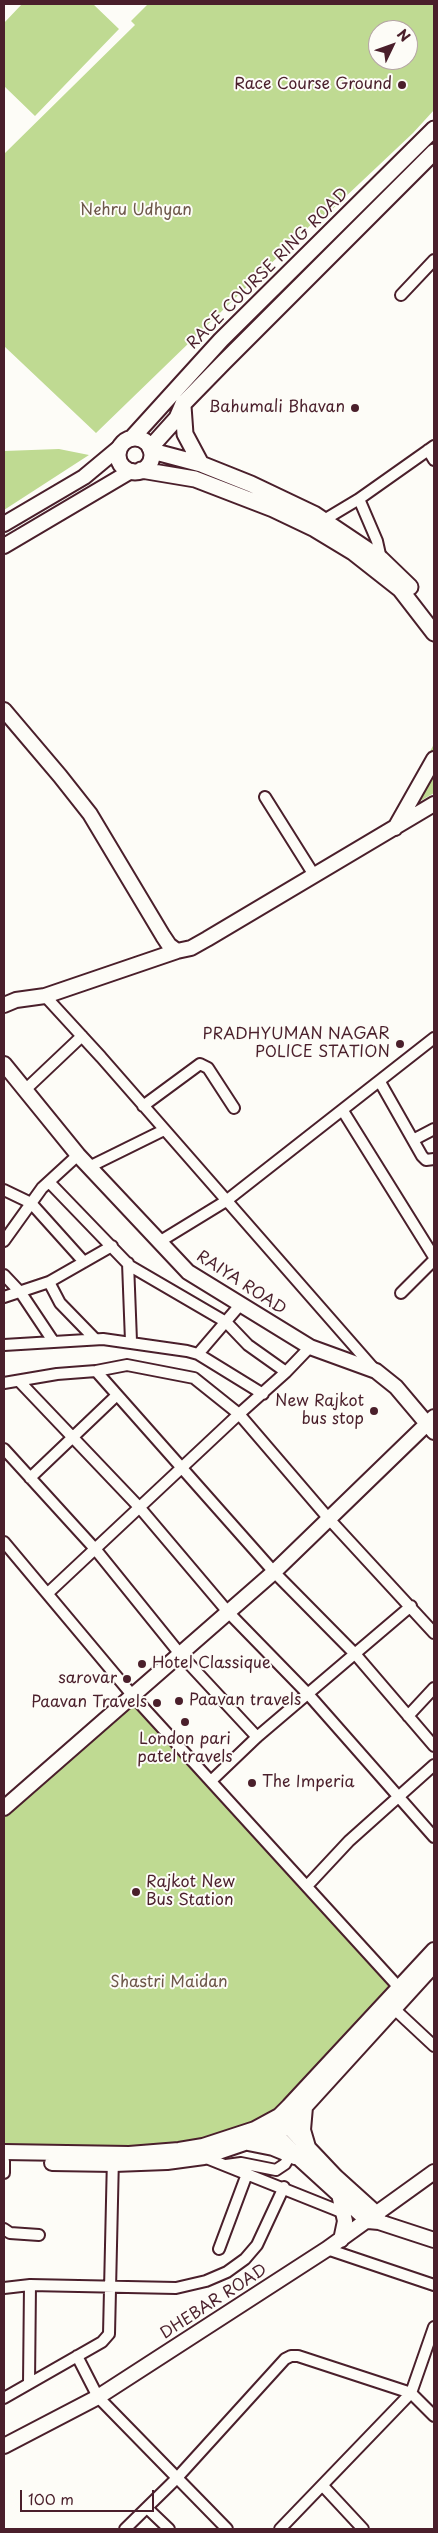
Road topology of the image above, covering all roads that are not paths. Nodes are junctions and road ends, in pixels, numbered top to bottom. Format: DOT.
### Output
graph roads {
  1 [pos="434,129"];
  2 [pos="434,152"];
  3 [pos="434,260"];
  4 [pos="401,296"];
  5 [pos="183,404"];
  6 [pos="126,442"];
  7 [pos="431,448"];
  8 [pos="151,450"];
  9 [pos="434,460"];
  10 [pos="201,464"];
  11 [pos="136,470"];
  12 [pos="359,499"];
  13 [pos="4,524"];
  14 [pos="318,524"];
  15 [pos="4,546"];
  16 [pos="381,559"];
  17 [pos="434,620"];
  18 [pos="434,633"];
  19 [pos="4,710"];
  20 [pos="434,759"];
  21 [pos="265,797"];
  22 [pos="434,804"];
  23 [pos="394,828"];
  24 [pos="314,875"];
  25 [pos="177,950"];
  26 [pos="45,996"];
  27 [pos="8,1001"];
  28 [pos="82,1036"];
  29 [pos="434,1038"];
  30 [pos="4,1064"];
  31 [pos="380,1082"];
  32 [pos="25,1090"];
  33 [pos="143,1106"];
  34 [pos="234,1108"];
  35 [pos="343,1111"];
  36 [pos="434,1129"];
  37 [pos="164,1130"];
  38 [pos="413,1140"];
  39 [pos="78,1155"];
  40 [pos="434,1159"];
  41 [pos="89,1167"];
  42 [pos="49,1182"];
  43 [pos="4,1190"];
  44 [pos="226,1201"];
  45 [pos="31,1203"];
  46 [pos="4,1241"];
  47 [pos="159,1242"];
  48 [pos="112,1246"];
  49 [pos="434,1259"];
  50 [pos="84,1262"];
  51 [pos="128,1263"];
  52 [pos="4,1275"];
  53 [pos="48,1282"];
  54 [pos="21,1293"];
  55 [pos="401,1293"];
  56 [pos="4,1297"];
  57 [pos="240,1305"];
  58 [pos="226,1322"];
  59 [pos="95,1339"];
  60 [pos="54,1341"];
  61 [pos="131,1342"];
  62 [pos="4,1346"];
  63 [pos="310,1347"];
  64 [pos="198,1354"];
  65 [pos="96,1371"];
  66 [pos="376,1371"];
  67 [pos="286,1372"];
  68 [pos="18,1381"];
  69 [pos="4,1383"];
  70 [pos="263,1394"];
  71 [pos="117,1395"];
  72 [pos="239,1414"];
  73 [pos="432,1424"];
  74 [pos="73,1436"];
  75 [pos="4,1449"];
  76 [pos="182,1468"];
  77 [pos="30,1478"];
  78 [pos="140,1508"];
  79 [pos="328,1518"];
  80 [pos="4,1542"];
  81 [pos="96,1550"];
  82 [pos="274,1572"];
  83 [pos="48,1593"];
  84 [pos="411,1606"];
  85 [pos="228,1612"];
  86 [pos="434,1633"];
  87 [pos="180,1654"];
  88 [pos="356,1655"];
  89 [pos="434,1688"];
  90 [pos="308,1694"];
  91 [pos="133,1696"];
  92 [pos="408,1716"];
  93 [pos="257,1737"];
  94 [pos="434,1746"];
  95 [pos="434,1765"];
  96 [pos="210,1780"];
  97 [pos="398,1797"];
  98 [pos="4,1808"];
  99 [pos="434,1837"];
  100 [pos="307,1886"];
  101 [pos="434,1950"];
  102 [pos="434,1965"];
  103 [pos="402,1991"];
  104 [pos="389,2004"];
  105 [pos="434,2046"];
  106 [pos="305,2106"];
  107 [pos="276,2125"];
  108 [pos="247,2143"];
  109 [pos="4,2152"];
  110 [pos="300,2155"];
  111 [pos="204,2157"];
  112 [pos="113,2159"];
  113 [pos="4,2161"];
  114 [pos="225,2165"];
  115 [pos="434,2172"];
  116 [pos="4,2173"];
  117 [pos="247,2174"];
  118 [pos="284,2187"];
  119 [pos="338,2193"];
  120 [pos="344,2212"];
  121 [pos="375,2219"];
  122 [pos="4,2229"];
  123 [pos="39,2236"];
  124 [pos="341,2240"];
  125 [pos="434,2240"];
  126 [pos="219,2249"];
  127 [pos="327,2249"];
  128 [pos="30,2285"];
  129 [pos="434,2285"];
  130 [pos="4,2288"];
  131 [pos="110,2288"];
  132 [pos="434,2327"];
  133 [pos="430,2352"];
  134 [pos="77,2356"];
  135 [pos="30,2383"];
  136 [pos="411,2392"];
  137 [pos="98,2397"];
  138 [pos="4,2398"];
  139 [pos="434,2416"];
  140 [pos="4,2446"];
  141 [pos="176,2479"];
  142 [pos="323,2486"];
  143 [pos="147,2508"];
  144 [pos="125,2529"];
  145 [pos="169,2529"];
  146 [pos="227,2529"];
  147 [pos="280,2529"];
  148 [pos="364,2529"];
  1 -- 6 [label="main road, RACE COURSE RING ROAD"];
  2 -- 5 [label="main road, RACE COURSE RING ROAD"];
  3 -- 4 [label="street"];
  5 -- 8 [label="main road, RACE COURSE RING ROAD"];
  5 -- 10 [label="main road"];
  6 -- 8 [label="main road"];
  6 -- 11 [label="main road"];
  6 -- 13 [label="street, RACE COURSE RING ROAD"];
  7 -- 9 [label="street"];
  7 -- 12 [label="street"];
  8 -- 10 [label="main road"];
  8 -- 11 [label="main road"];
  10 -- 14 [label="main road"];
  11 -- 14 [label="main road"];
  11 -- 15 [label="street"];
  12 -- 14 [label="street"];
  12 -- 16 [label="street"];
  14 -- 16 [label="main road"];
  14 -- 18 [label="main road"];
  16 -- 17 [label="main road"];
  19 -- 25 [label="street"];
  20 -- 23 [label="street"];
  21 -- 24 [label="street"];
  22 -- 23 [label="street"];
  23 -- 24 [label="street"];
  24 -- 25 [label="street"];
  25 -- 26 [label="street"];
  26 -- 27 [label="street"];
  26 -- 28 [label="street"];
  28 -- 32 [label="street"];
  28 -- 33 [label="street"];
  29 -- 31 [label="street"];
  30 -- 32 [label="street, RAIYA ROAD"];
  31 -- 35 [label="street"];
  31 -- 38 [label="street"];
  32 -- 39 [label="street, RAIYA ROAD"];
  33 -- 34 [label="street"];
  33 -- 37 [label="street"];
  35 -- 44 [label="street"];
  35 -- 49 [label="street"];
  36 -- 38 [label="street"];
  37 -- 41 [label="street"];
  37 -- 44 [label="street"];
  38 -- 40 [label="street"];
  39 -- 41 [label="street, RAIYA ROAD"];
  39 -- 42 [label="street"];
  41 -- 47 [label="street, RAIYA ROAD"];
  42 -- 45 [label="street"];
  42 -- 48 [label="street"];
  43 -- 45 [label="street"];
  44 -- 47 [label="street"];
  44 -- 66 [label="street"];
  45 -- 46 [label="street"];
  45 -- 50 [label="street"];
  47 -- 57 [label="street, RAIYA ROAD"];
  48 -- 50 [label="street"];
  48 -- 51 [label="street"];
  49 -- 55 [label="street"];
  50 -- 53 [label="street"];
  51 -- 58 [label="street"];
  51 -- 61 [label="street"];
  52 -- 54 [label="street"];
  53 -- 54 [label="street"];
  53 -- 59 [label="street"];
  54 -- 56 [label="street"];
  54 -- 60 [label="street"];
  57 -- 58 [label="street"];
  57 -- 63 [label="street, RAIYA ROAD"];
  58 -- 64 [label="street"];
  58 -- 67 [label="street"];
  59 -- 60 [label="street"];
  59 -- 61 [label="street"];
  60 -- 62 [label="street"];
  61 -- 64 [label="street"];
  63 -- 66 [label="street, RAIYA ROAD"];
  63 -- 67 [label="street"];
  64 -- 70 [label="street"];
  65 -- 68 [label="street"];
  65 -- 71 [label="street"];
  65 -- 72 [label="street"];
  66 -- 73 [label="street, RAIYA ROAD"];
  67 -- 70 [label="street"];
  68 -- 69 [label="street"];
  68 -- 74 [label="street"];
  70 -- 72 [label="street"];
  71 -- 74 [label="street"];
  71 -- 76 [label="street"];
  72 -- 76 [label="street"];
  72 -- 79 [label="street"];
  73 -- 79 [label="street"];
  74 -- 77 [label="street"];
  74 -- 78 [label="street"];
  75 -- 77 [label="street"];
  76 -- 78 [label="street"];
  76 -- 82 [label="street"];
  77 -- 81 [label="street"];
  78 -- 81 [label="street"];
  78 -- 85 [label="street"];
  79 -- 82 [label="street"];
  79 -- 84 [label="street"];
  80 -- 83 [label="street"];
  81 -- 83 [label="street"];
  81 -- 87 [label="street"];
  82 -- 85 [label="street"];
  82 -- 88 [label="street"];
  83 -- 91 [label="street"];
  84 -- 86 [label="street"];
  84 -- 88 [label="street"];
  85 -- 87 [label="street"];
  85 -- 90 [label="street"];
  87 -- 91 [label="street"];
  87 -- 93 [label="street"];
  88 -- 90 [label="street"];
  88 -- 92 [label="street"];
  89 -- 92 [label="street"];
  90 -- 93 [label="street"];
  90 -- 97 [label="street"];
  91 -- 96 [label="street"];
  91 -- 98 [label="street"];
  92 -- 94 [label="street"];
  93 -- 96 [label="street"];
  95 -- 97 [label="street"];
  96 -- 100 [label="street"];
  97 -- 99 [label="street"];
  97 -- 100 [label="street"];
  100 -- 103 [label="street"];
  101 -- 103 [label="street"];
  102 -- 103 [label="street"];
  103 -- 104 [label="street"];
  104 -- 105 [label="street"];
  104 -- 106 [label="street"];
  104 -- 107 [label="street"];
  106 -- 107 [label="street"];
  106 -- 110 [label="street"];
  107 -- 108 [label="street"];
  107 -- 110 [label="street"];
  107 -- 112 [label="street"];
  108 -- 110 [label="street"];
  108 -- 111 [label="street"];
  109 -- 112 [label="street"];
  110 -- 114 [label="street"];
  110 -- 119 [label="street"];
  110 -- 121 [label="street"];
  111 -- 112 [label="street"];
  111 -- 114 [label="street"];
  112 -- 113 [label="street"];
  112 -- 131 [label="street"];
  113 -- 116 [label="street"];
  114 -- 117 [label="street"];
  115 -- 121 [label="street, DHEBAR ROAD"];
  117 -- 118 [label="street"];
  117 -- 126 [label="street"];
  118 -- 120 [label="street"];
  118 -- 131 [label="street"];
  119 -- 120 [label="street"];
  119 -- 121 [label="street"];
  120 -- 124 [label="street"];
  121 -- 124 [label="street, DHEBAR ROAD"];
  121 -- 125 [label="street"];
  122 -- 123 [label="street"];
  124 -- 127 [label="street, DHEBAR ROAD"];
  127 -- 129 [label="street"];
  127 -- 137 [label="street, DHEBAR ROAD"];
  128 -- 130 [label="street"];
  128 -- 131 [label="street"];
  128 -- 135 [label="street"];
  131 -- 134 [label="street"];
  132 -- 133 [label="street"];
  133 -- 136 [label="street"];
  134 -- 135 [label="street"];
  134 -- 137 [label="street"];
  135 -- 138 [label="street"];
  136 -- 139 [label="street"];
  136 -- 141 [label="street"];
  136 -- 142 [label="street"];
  137 -- 140 [label="street, DHEBAR ROAD"];
  137 -- 141 [label="street"];
  141 -- 143 [label="street"];
  141 -- 146 [label="street"];
  142 -- 147 [label="street"];
  142 -- 148 [label="street"];
  143 -- 144 [label="street"];
  143 -- 145 [label="street"];
}
